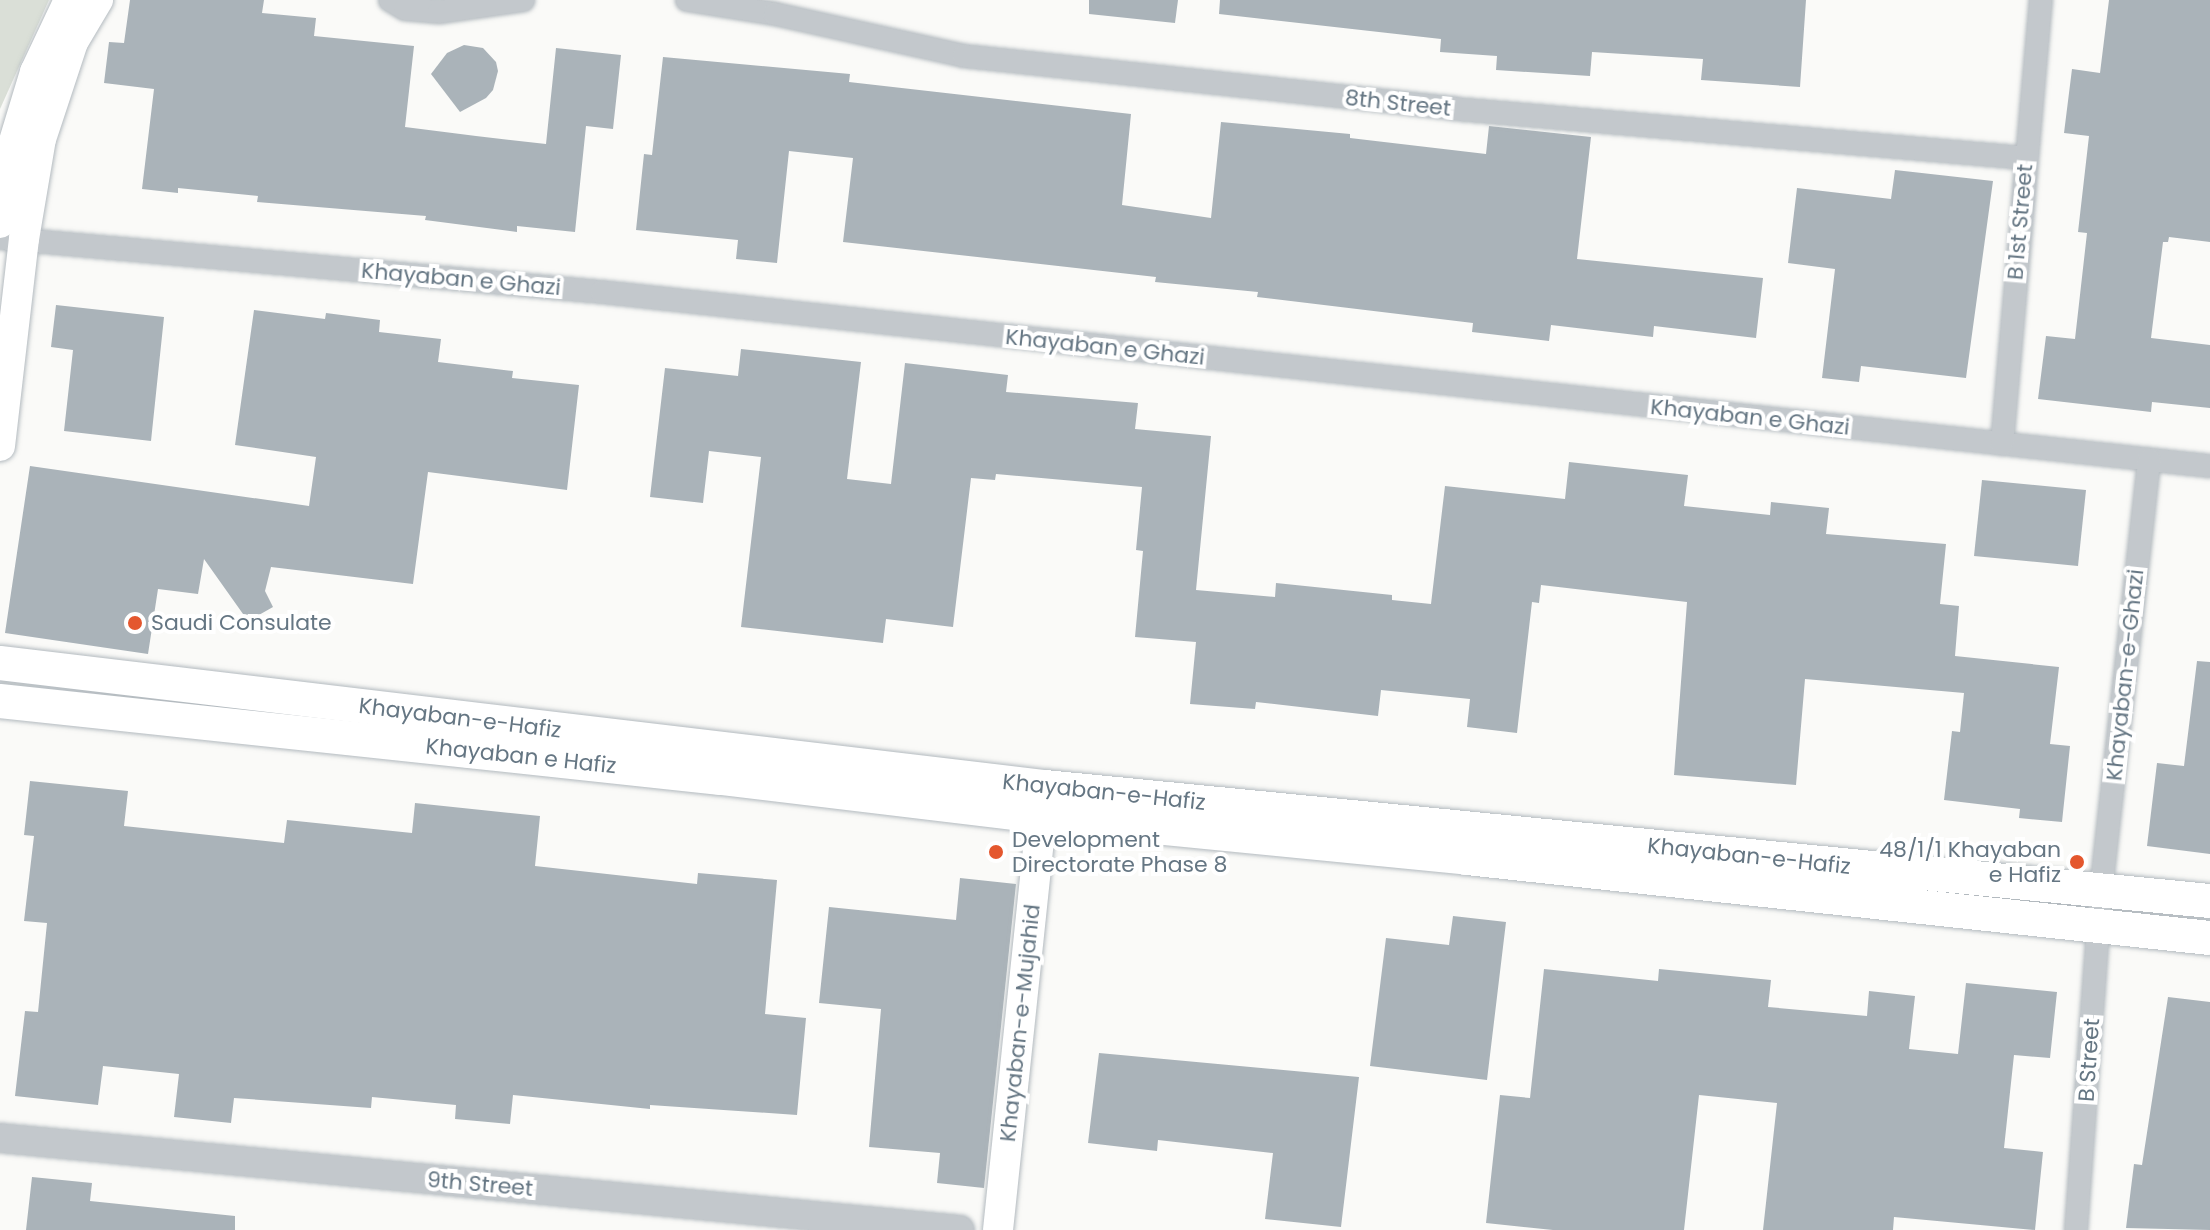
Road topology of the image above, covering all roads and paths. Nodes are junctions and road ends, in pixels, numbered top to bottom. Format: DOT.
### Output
graph roads {
  1 [pos="69,0"];
  2 [pos="98,0"];
  3 [pos="390,0"];
  4 [pos="523,0"];
  5 [pos="687,0"];
  6 [pos="797,0"];
  7 [pos="2041,0"];
  8 [pos="775,14"];
  9 [pos="2025,158"];
  10 [pos="8,233"];
  11 [pos="2002,444"];
  12 [pos="0,446"];
  13 [pos="2149,460"];
  14 [pos="2210,466"];
  15 [pos="0,663"];
  16 [pos="0,701"];
  17 [pos="1044,802"];
  18 [pos="2101,890"];
  19 [pos="2210,901"];
  20 [pos="2099,927"];
  21 [pos="2210,938"];
  22 [pos="0,1138"];
  23 [pos="960,1230"];
  24 [pos="998,1230"];
  25 [pos="2076,1230"];
  1 -- 10 [label="main road"];
  2 -- 10 [label="main road"];
  3 -- 4 [label="street"];
  5 -- 8 [label="street, 8th Street"];
  6 -- 8 [label="street"];
  7 -- 9 [label="street, B 1st Street"];
  8 -- 9 [label="street, 8th Street"];
  9 -- 11 [label="street, B 1st Street"];
  10 -- 11 [label="street, Khayaban e Ghazi"];
  10 -- 12 [label="main road"];
  11 -- 13 [label="street, Khayaban e Ghazi"];
  13 -- 14 [label="street, Khayaban e Ghazi"];
  13 -- 18 [label="street, Khayaban-e-Ghazi"];
  15 -- 17 [label="main road, Khayaban-e-Hafiz"];
  16 -- 17 [label="main road, Khayaban e Hafiz"];
  17 -- 18 [label="main road, Khayaban-e-Hafiz"];
  17 -- 20 [label="main road, Khayaban-e-Hafiz"];
  17 -- 24 [label="main road, Khayaban-e-Mujahid"];
  18 -- 19 [label="main road, Khayaban-e-Hafiz"];
  18 -- 20 [label="street, B Street"];
  20 -- 21 [label="main road, Khayaban-e-Hafiz"];
  20 -- 25 [label="street, B Street"];
  22 -- 23 [label="street, 9th Street"];
}
